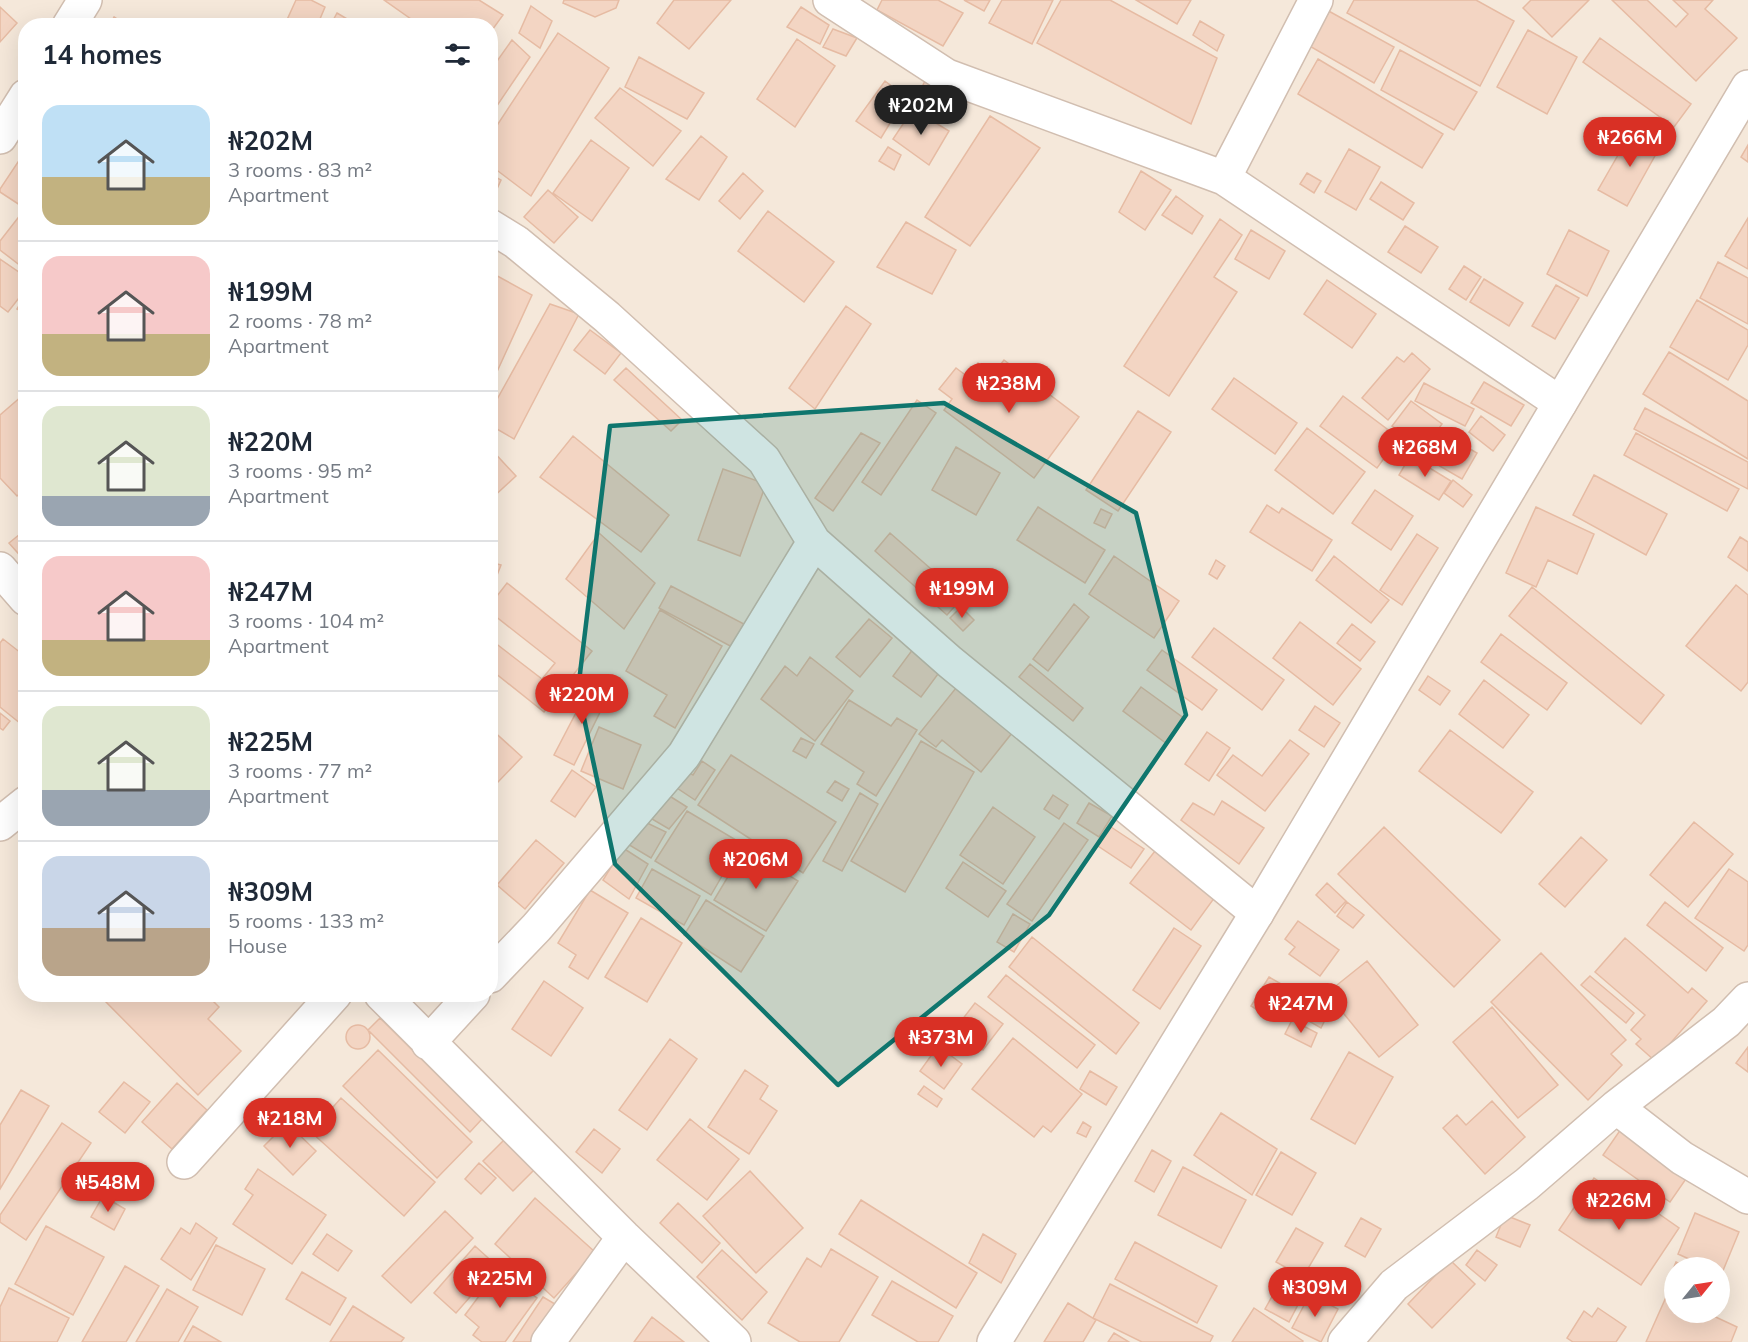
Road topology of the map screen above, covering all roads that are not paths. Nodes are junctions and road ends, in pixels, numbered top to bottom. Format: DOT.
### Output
graph roads {
  1 [pos="85,0"];
  2 [pos="1316,0"];
  3 [pos="841,3"];
  4 [pos="74,18"];
  5 [pos="1748,87"];
  6 [pos="18,109"];
  7 [pos="0,137"];
  8 [pos="1224,178"];
  9 [pos="498,231"];
  10 [pos="1560,403"];
  11 [pos="814,542"];
  12 [pos="0,569"];
  13 [pos="18,590"];
  14 [pos="18,809"];
  15 [pos="0,824"];
  16 [pos="1257,913"];
  17 [pos="498,968"];
  18 [pos="1748,999"];
  19 [pos="328,1002"];
  20 [pos="389,1002"];
  21 [pos="466,1002"];
  22 [pos="428,1043"];
  23 [pos="1616,1107"];
  24 [pos="184,1162"];
  25 [pos="1748,1197"];
  26 [pos="624,1237"];
  27 [pos="548,1342"];
  28 [pos="734,1342"];
  29 [pos="994,1342"];
  30 [pos="1345,1342"];
  1 -- 4 [label="street"];
  2 -- 8 [label="street"];
  3 -- 8 [label="street"];
  5 -- 10 [label="street"];
  6 -- 7 [label="street"];
  8 -- 10 [label="street"];
  9 -- 11 [label="street"];
  10 -- 16 [label="street"];
  11 -- 16 [label="street"];
  11 -- 17 [label="street"];
  12 -- 13 [label="street"];
  14 -- 15 [label="street"];
  16 -- 29 [label="street"];
  18 -- 23 [label="street"];
  19 -- 24 [label="street"];
  20 -- 22 [label="street"];
  21 -- 22 [label="street"];
  22 -- 26 [label="street"];
  23 -- 25 [label="street"];
  23 -- 30 [label="street"];
  26 -- 27 [label="street"];
  26 -- 28 [label="street"];
}
